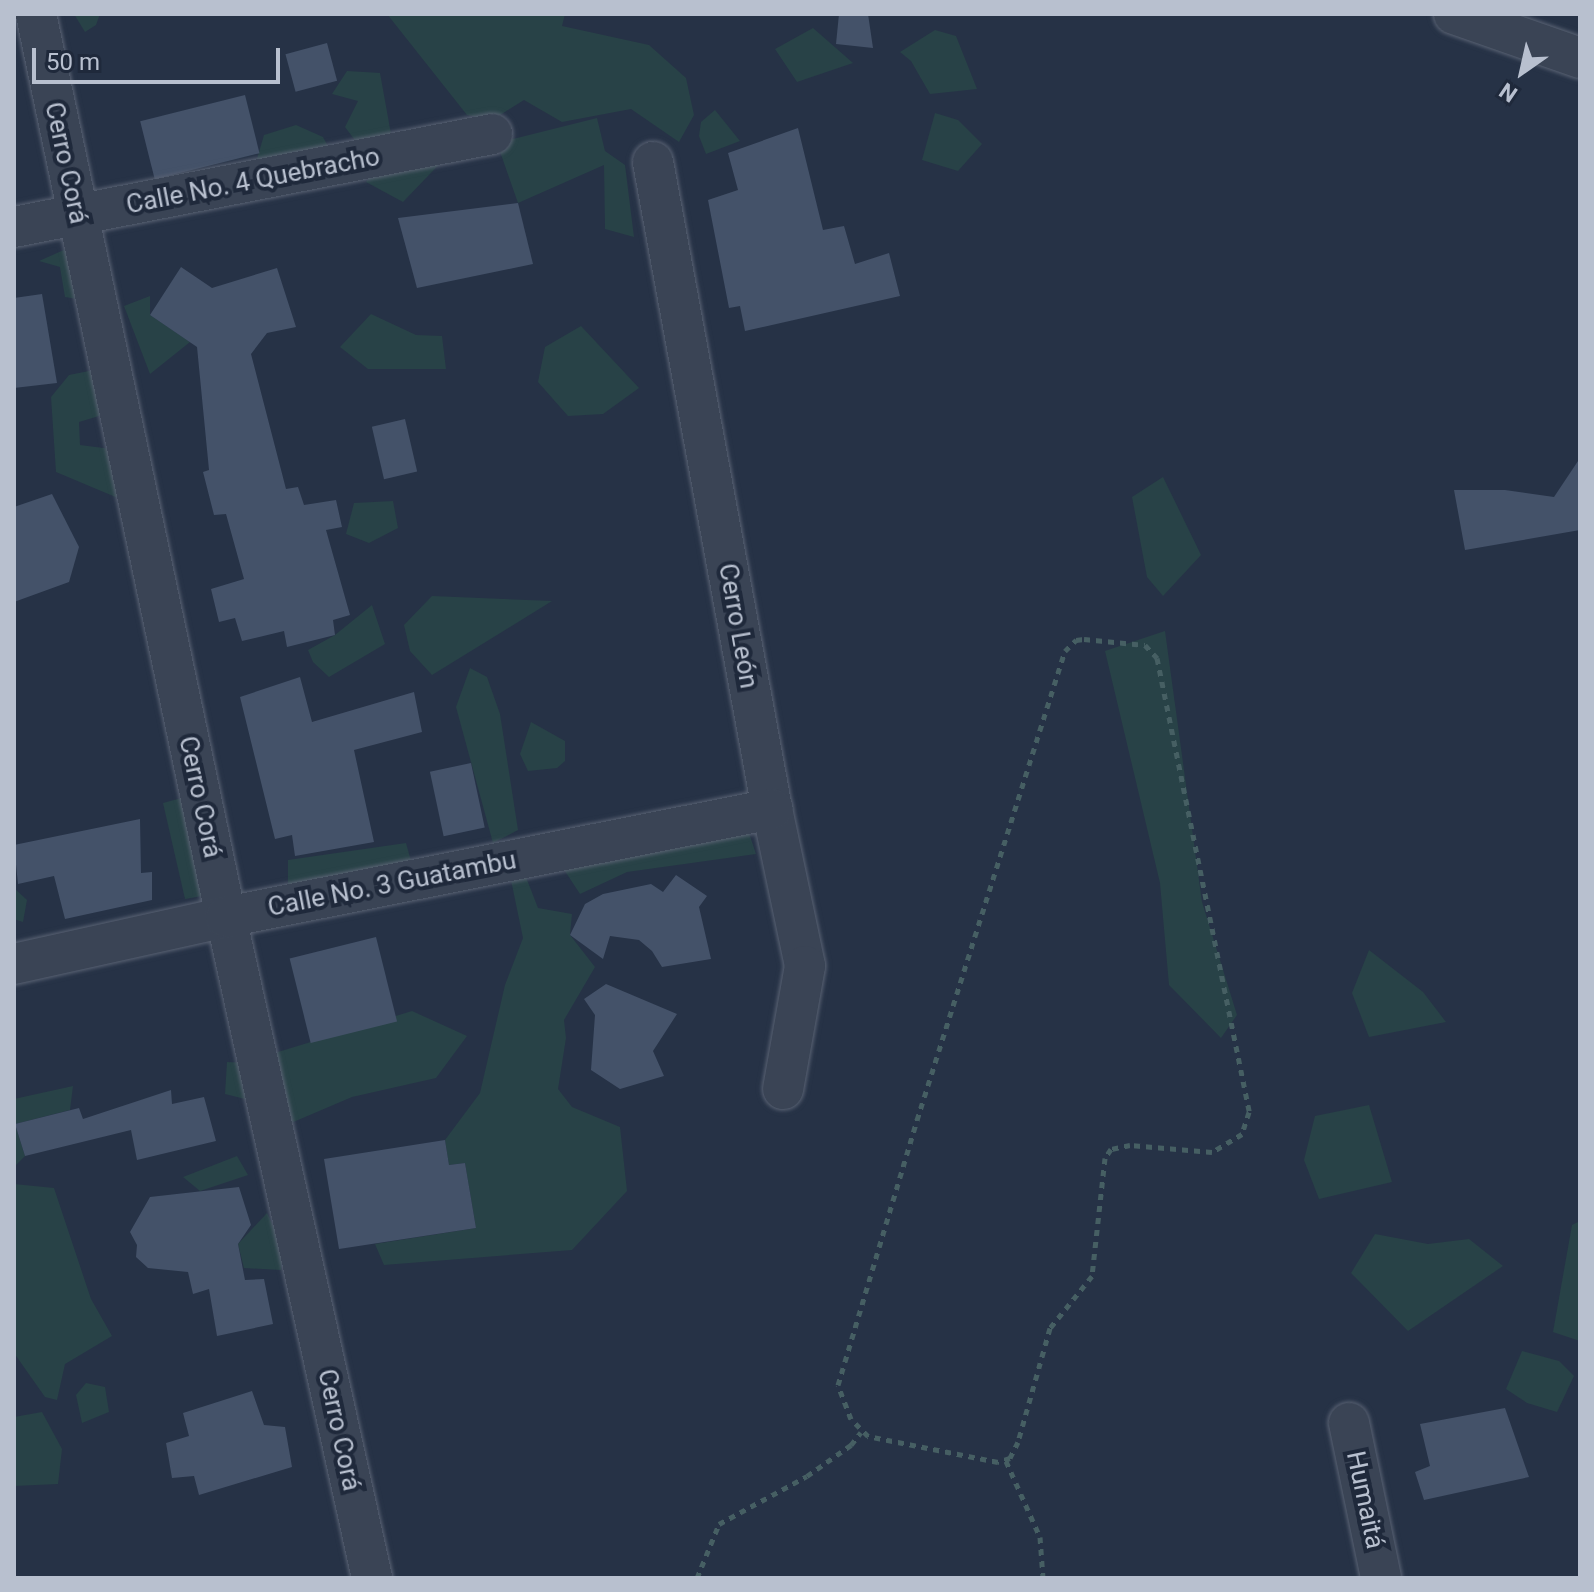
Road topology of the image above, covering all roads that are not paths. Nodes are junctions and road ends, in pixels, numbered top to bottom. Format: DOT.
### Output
graph roads {
  1 [pos="36,14"];
  2 [pos="1454,14"];
  3 [pos="1580,58"];
  4 [pos="492,134"];
  5 [pos="653,162"];
  6 [pos="76,215"];
  7 [pos="14,227"];
  8 [pos="772,809"];
  9 [pos="226,917"];
  10 [pos="14,964"];
  11 [pos="783,1089"];
  12 [pos="1349,1423"];
  13 [pos="372,1578"];
  14 [pos="1381,1578"];
  1 -- 6 [label="street, Cerro Corá"];
  2 -- 3 [label="street"];
  4 -- 6 [label="street, Calle No. 4 Quebracho"];
  5 -- 8 [label="street, Cerro León"];
  6 -- 7 [label="street, Calle No. 4 Quebracho"];
  6 -- 9 [label="street, Cerro Corá"];
  8 -- 9 [label="street, Calle No. 3 Guatambu"];
  8 -- 11 [label="street, Cerro León"];
  9 -- 10 [label="street, Calle No. 3 Guatambu"];
  9 -- 13 [label="street, Cerro Corá"];
  12 -- 14 [label="street, Humaitá"];
}
